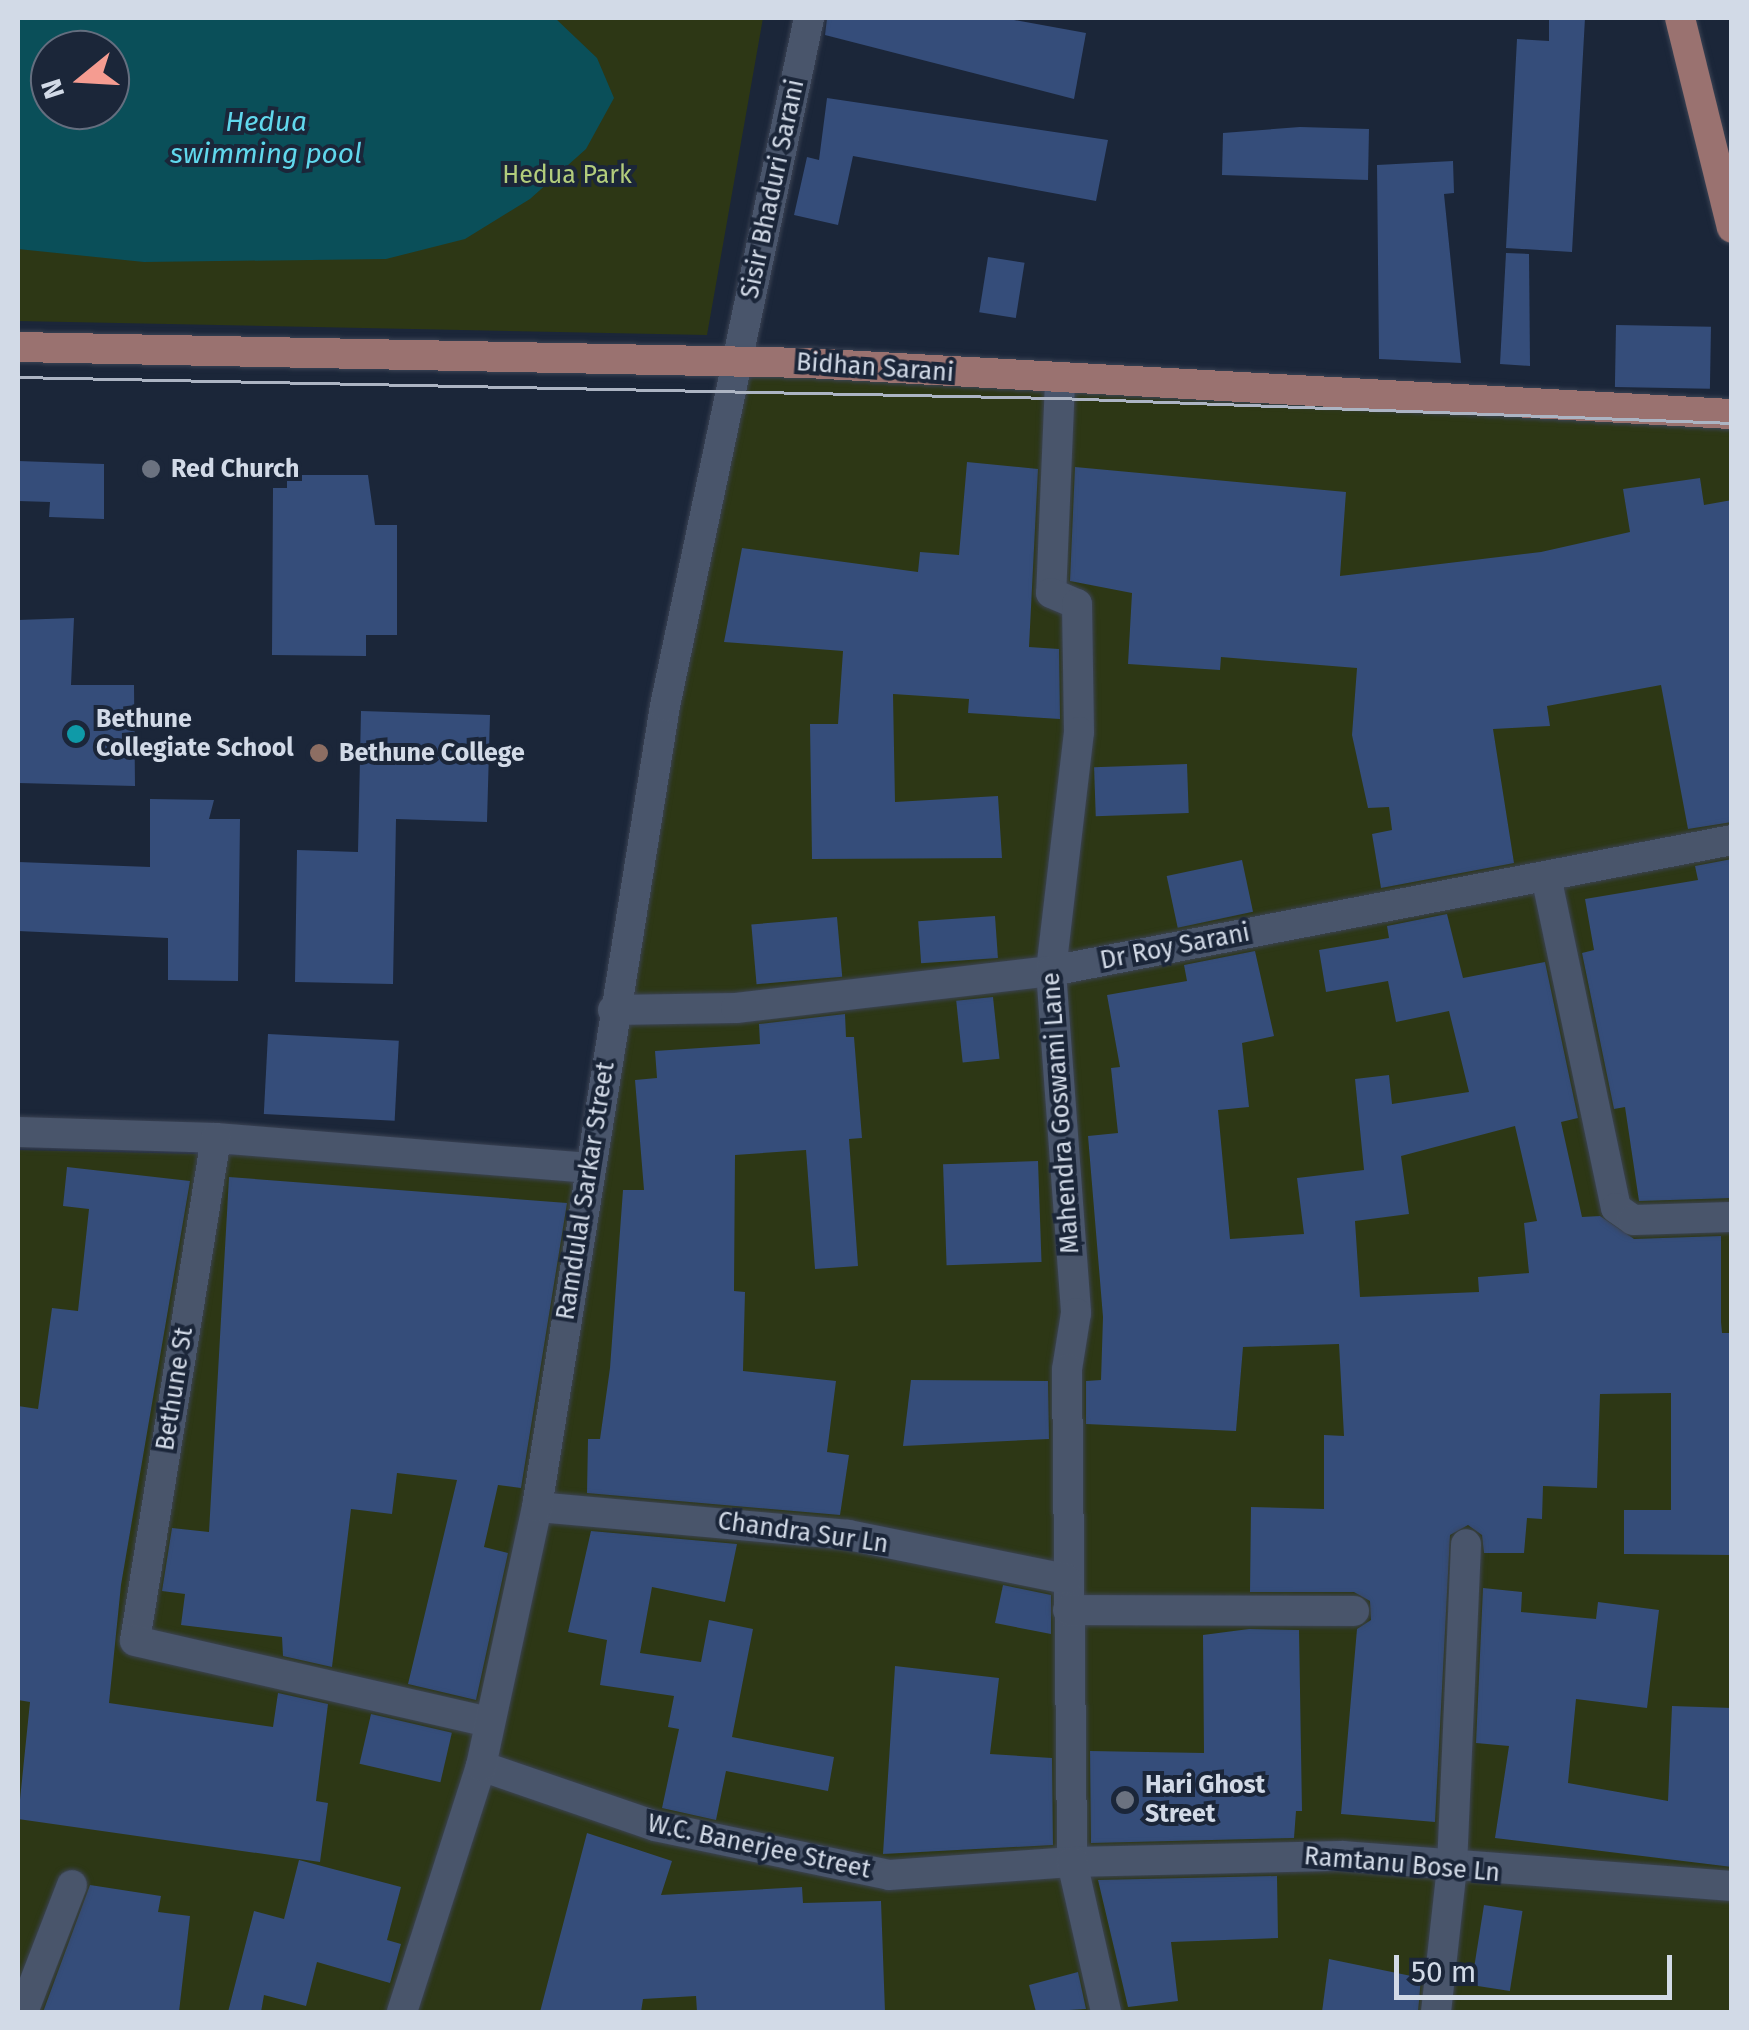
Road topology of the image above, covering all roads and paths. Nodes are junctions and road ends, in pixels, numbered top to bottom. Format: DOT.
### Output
graph roads {
  1 [pos="810,18"];
  2 [pos="1680,18"];
  3 [pos="1732,228"];
  4 [pos="18,347"];
  5 [pos="737,361"];
  6 [pos="1060,382"];
  7 [pos="1732,414"];
  8 [pos="1732,840"];
  9 [pos="1546,876"];
  10 [pos="1051,971"];
  11 [pos="613,1010"];
  12 [pos="18,1132"];
  13 [pos="216,1138"];
  14 [pos="590,1168"];
  15 [pos="1732,1217"];
  16 [pos="536,1507"];
  17 [pos="1466,1544"];
  18 [pos="1067,1594"];
  19 [pos="1354,1611"];
  20 [pos="488,1722"];
  21 [pos="482,1766"];
  22 [pos="1072,1862"];
  23 [pos="1452,1866"];
  24 [pos="72,1885"];
  25 [pos="1732,1886"];
  26 [pos="22,2012"];
  27 [pos="402,2012"];
  28 [pos="1106,2012"];
  29 [pos="1436,2012"];
  1 -- 5 [label="street, Sisir Bhaduri Sarani"];
  2 -- 3 [label="main road"];
  4 -- 5 [label="main road, Bidhan Sarani"];
  5 -- 6 [label="main road, Bidhan Sarani"];
  5 -- 11 [label="street, Ramdulal Sarkar Street"];
  6 -- 7 [label="main road, Bidhan Sarani"];
  6 -- 10 [label="street, Mahendra Goswami Lane"];
  8 -- 9 [label="street, Dr Roy Sarani"];
  9 -- 10 [label="street, Dr Roy Sarani"];
  9 -- 15 [label="street"];
  10 -- 11 [label="street, Dr Roy Sarani"];
  10 -- 18 [label="street, Mahendra Goswami Lane"];
  11 -- 14 [label="street, Ramdulal Sarkar Street"];
  12 -- 13 [label="street"];
  13 -- 14 [label="street"];
  13 -- 20 [label="street, Bethune St"];
  14 -- 16 [label="street, Ramdulal Sarkar Street"];
  16 -- 18 [label="street, Chandra Sur Ln"];
  16 -- 20 [label="street, Ramdulal Sarkar Street"];
  17 -- 23 [label="street"];
  18 -- 19 [label="street, Chandra Sur Ln"];
  18 -- 22 [label="street, Mahendra Goswami Lane"];
  20 -- 21 [label="street, Ramdulal Sarkar Street"];
  21 -- 22 [label="street, W.C. Banerjee Street"];
  21 -- 27 [label="street, Ramdulal Sarkar Street"];
  22 -- 23 [label="street, Ramtanu Bose Ln"];
  22 -- 28 [label="street"];
  23 -- 25 [label="street, Ramtanu Bose Ln"];
  23 -- 29 [label="street"];
  24 -- 26 [label="street"];
}
